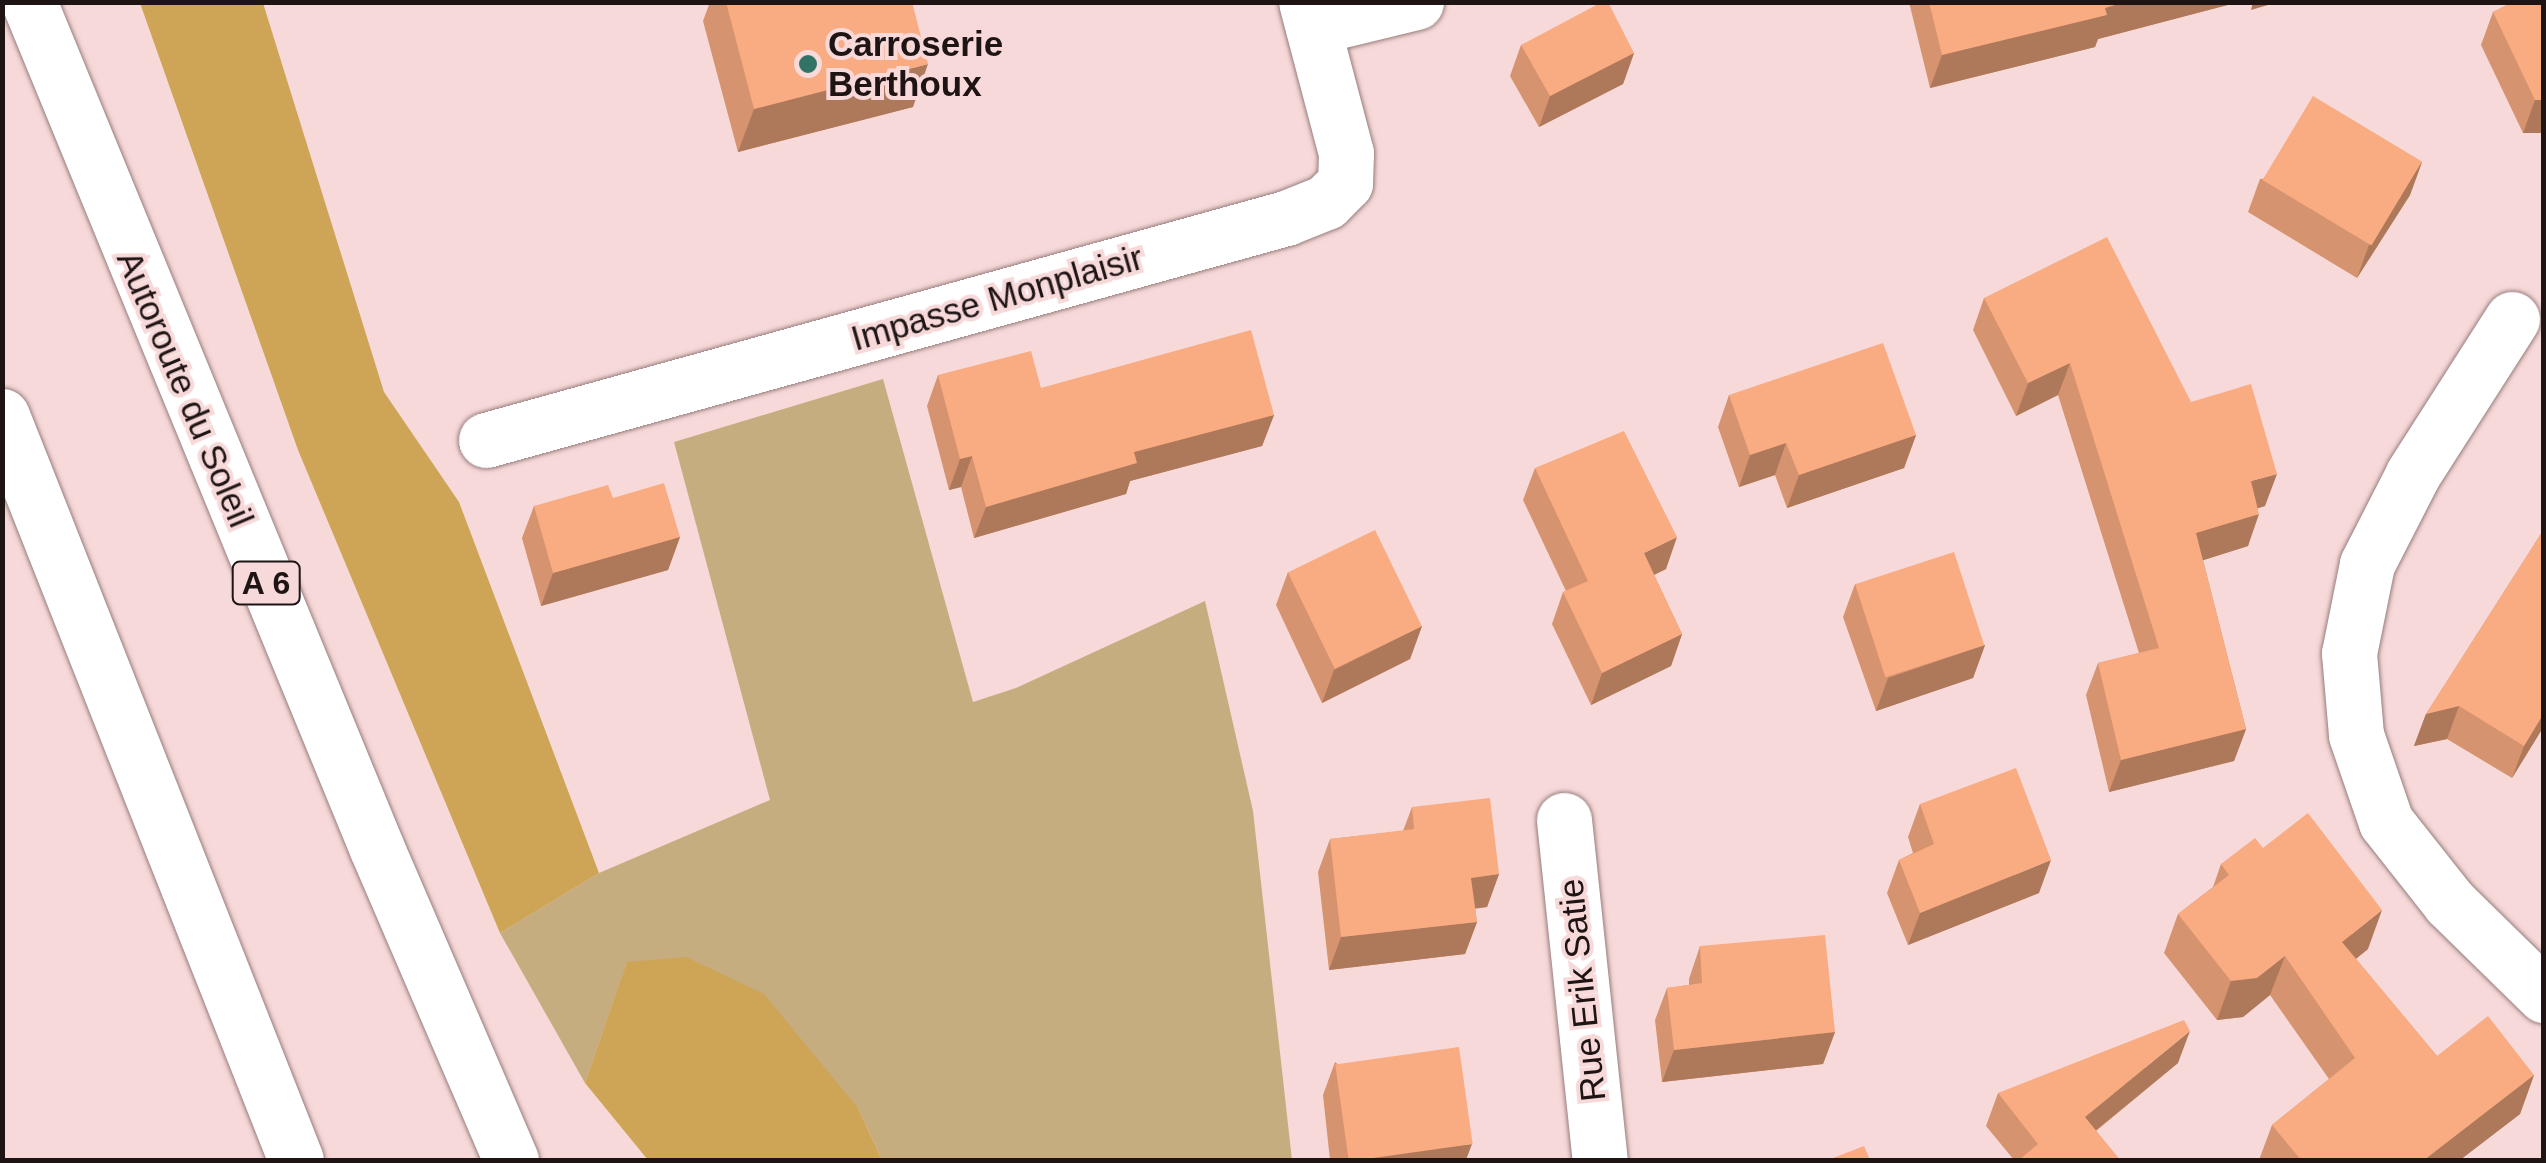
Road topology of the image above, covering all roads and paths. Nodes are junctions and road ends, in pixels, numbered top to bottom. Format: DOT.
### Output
graph roads {
  1 [pos="29,2"];
  2 [pos="1416,2"];
  3 [pos="1310,14"];
  4 [pos="2512,319"];
  5 [pos="2,416"];
  6 [pos="486,440"];
  7 [pos="1564,820"];
  8 [pos="2544,995"];
  9 [pos="296,1160"];
  10 [pos="511,1160"];
  11 [pos="1600,1160"];
  1 -- 10 [label="main road, Autoroute du Soleil / A 6"];
  2 -- 3 [label="main road, Impasse Monplaisir"];
  3 -- 6 [label="main road, Impasse Monplaisir"];
  4 -- 8 [label="main road"];
  5 -- 9 [label="main road"];
  7 -- 11 [label="main road, Rue Erik Satie"];
}
